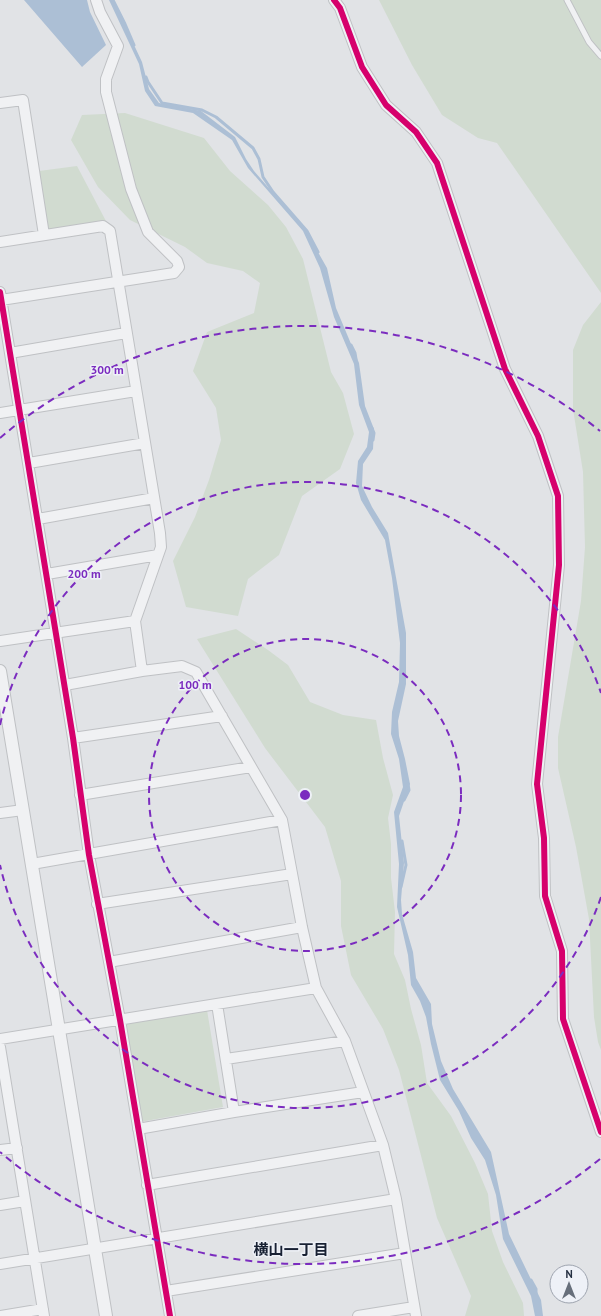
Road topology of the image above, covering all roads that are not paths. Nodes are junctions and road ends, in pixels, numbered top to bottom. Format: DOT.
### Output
graph roads {
  1 [pos="96,0"];
  2 [pos="334,0"];
  3 [pos="567,0"];
  4 [pos="601,56"];
  5 [pos="0,103"];
  6 [pos="44,235"];
  7 [pos="0,242"];
  8 [pos="118,282"];
  9 [pos="1,296"];
  10 [pos="126,333"];
  11 [pos="10,353"];
  12 [pos="136,391"];
  13 [pos="20,410"];
  14 [pos="0,413"];
  15 [pos="145,444"];
  16 [pos="29,463"];
  17 [pos="154,498"];
  18 [pos="38,519"];
  19 [pos="158,555"];
  20 [pos="47,574"];
  21 [pos="135,621"];
  22 [pos="56,632"];
  23 [pos="0,641"];
  24 [pos="0,671"];
  25 [pos="142,671"];
  26 [pos="65,685"];
  27 [pos="222,716"];
  28 [pos="73,738"];
  29 [pos="251,767"];
  30 [pos="80,795"];
  31 [pos="23,810"];
  32 [pos="0,813"];
  33 [pos="282,820"];
  34 [pos="89,855"];
  35 [pos="32,864"];
  36 [pos="292,874"];
  37 [pos="97,904"];
  38 [pos="302,927"];
  39 [pos="109,962"];
  40 [pos="316,988"];
  41 [pos="217,1004"];
  42 [pos="120,1020"];
  43 [pos="59,1030"];
  44 [pos="0,1039"];
  45 [pos="345,1041"];
  46 [pos="0,1047"];
  47 [pos="226,1059"];
  48 [pos="363,1092"];
  49 [pos="4,1094"];
  50 [pos="234,1112"];
  51 [pos="138,1129"];
  52 [pos="601,1132"];
  53 [pos="383,1145"];
  54 [pos="16,1148"];
  55 [pos="0,1150"];
  56 [pos="147,1184"];
  57 [pos="396,1199"];
  58 [pos="25,1201"];
  59 [pos="0,1205"];
  60 [pos="156,1238"];
  61 [pos="95,1248"];
  62 [pos="405,1253"];
  63 [pos="35,1258"];
  64 [pos="0,1264"];
  65 [pos="166,1292"];
  66 [pos="415,1311"];
  67 [pos="44,1312"];
  68 [pos="1,1316"];
  69 [pos="106,1316"];
  70 [pos="170,1316"];
  71 [pos="358,1316"];
  1 -- 8 [label="street"];
  2 -- 52 [label="street"];
  3 -- 4 [label="lane"];
  5 -- 6 [label="street"];
  6 -- 7 [label="street"];
  6 -- 8 [label="street"];
  8 -- 9 [label="street"];
  8 -- 10 [label="street"];
  9 -- 11 [label="street"];
  10 -- 11 [label="street"];
  10 -- 12 [label="street"];
  11 -- 13 [label="street"];
  12 -- 13 [label="street"];
  12 -- 15 [label="street"];
  13 -- 14 [label="street"];
  13 -- 16 [label="street"];
  15 -- 16 [label="street"];
  15 -- 17 [label="street"];
  16 -- 18 [label="street"];
  17 -- 18 [label="street"];
  17 -- 19 [label="street"];
  18 -- 20 [label="street"];
  19 -- 20 [label="street"];
  19 -- 21 [label="street"];
  20 -- 22 [label="street"];
  21 -- 22 [label="street"];
  21 -- 25 [label="street"];
  22 -- 23 [label="street"];
  22 -- 26 [label="street"];
  24 -- 31 [label="street"];
  25 -- 26 [label="street"];
  25 -- 27 [label="street"];
  26 -- 28 [label="street"];
  27 -- 28 [label="street"];
  27 -- 29 [label="street"];
  28 -- 30 [label="street"];
  29 -- 30 [label="street"];
  29 -- 33 [label="street"];
  30 -- 34 [label="street"];
  31 -- 32 [label="street"];
  31 -- 35 [label="street"];
  33 -- 34 [label="street"];
  33 -- 36 [label="street"];
  34 -- 35 [label="street"];
  34 -- 37 [label="street"];
  35 -- 43 [label="street"];
  36 -- 37 [label="street"];
  36 -- 38 [label="street"];
  37 -- 39 [label="street"];
  38 -- 39 [label="street"];
  38 -- 40 [label="street"];
  39 -- 42 [label="street"];
  40 -- 41 [label="street"];
  40 -- 45 [label="street"];
  41 -- 42 [label="street"];
  41 -- 47 [label="street"];
  42 -- 43 [label="street"];
  42 -- 51 [label="street"];
  43 -- 44 [label="street"];
  43 -- 61 [label="street"];
  45 -- 47 [label="street"];
  45 -- 48 [label="street"];
  46 -- 49 [label="street"];
  47 -- 50 [label="street"];
  48 -- 50 [label="street"];
  48 -- 53 [label="street"];
  49 -- 54 [label="street"];
  50 -- 51 [label="street"];
  51 -- 56 [label="street"];
  53 -- 56 [label="street"];
  53 -- 57 [label="street"];
  54 -- 55 [label="street"];
  54 -- 58 [label="street"];
  56 -- 60 [label="street"];
  57 -- 60 [label="street"];
  57 -- 62 [label="street"];
  58 -- 59 [label="street"];
  58 -- 63 [label="street"];
  60 -- 61 [label="street"];
  60 -- 65 [label="street"];
  61 -- 63 [label="street"];
  61 -- 69 [label="street"];
  62 -- 65 [label="street"];
  62 -- 66 [label="street"];
  63 -- 64 [label="street"];
  63 -- 67 [label="street"];
  65 -- 70 [label="street"];
  66 -- 71 [label="street"];
  67 -- 68 [label="street"];
}
